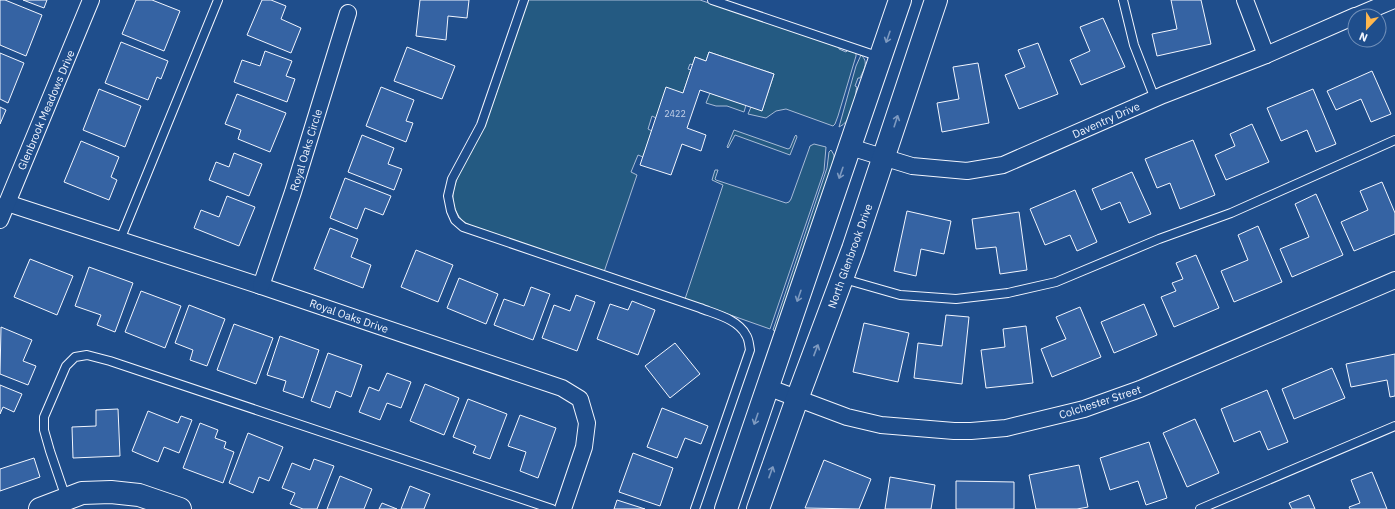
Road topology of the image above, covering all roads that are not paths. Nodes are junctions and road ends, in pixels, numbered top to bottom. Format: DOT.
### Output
graph roads {
  1 [pos="91,0"];
  2 [pos="218,0"];
  3 [pos="524,0"];
  4 [pos="712,0"];
  5 [pos="900,0"];
  6 [pos="936,0"];
  7 [pos="1123,0"];
  8 [pos="1245,0"];
  9 [pos="1387,1"];
  10 [pos="1373,8"];
  11 [pos="348,13"];
  12 [pos="1347,20"];
  13 [pos="1266,55"];
  14 [pos="881,57"];
  15 [pos="1155,99"];
  16 [pos="1395,140"];
  17 [pos="850,147"];
  18 [pos="884,158"];
  19 [pos="7,203"];
  20 [pos="0,220"];
  21 [pos="120,240"];
  22 [pos="843,278"];
  23 [pos="1395,280"];
  24 [pos="261,286"];
  25 [pos="767,387"];
  26 [pos="797,399"];
  27 [pos="1395,426"];
  28 [pos="66,499"];
  29 [pos="40,509"];
  30 [pos="180,509"];
  31 [pos="552,509"];
  32 [pos="562,509"];
  33 [pos="695,509"];
  34 [pos="726,509"];
  35 [pos="758,509"];
  36 [pos="1200,509"];
  1 -- 19 [label="street, Glenbrook Meadows Drive"];
  2 -- 21 [label="lane"];
  3 -- 33 [label="lane"];
  4 -- 14 [label="lane"];
  5 -- 14 [label="main road, one-way"];
  18 -- 6 [label="main road, North Glenbrook Drive, one-way"];
  7 -- 15 [label="lane"];
  8 -- 13 [label="street"];
  9 -- 10 [label="street, Daventry Drive"];
  11 -- 24 [label="street, Royal Oaks Circle"];
  12 -- 13 [label="street, Daventry Drive"];
  13 -- 15 [label="street, Daventry Drive"];
  14 -- 17 [label="main road"];
  15 -- 18 [label="street, Daventry Drive"];
  16 -- 22 [label="lane"];
  17 -- 18 [label="street, Daventry Drive"];
  17 -- 25 [label="main road, one-way"];
  18 -- 22 [label="main road, North Glenbrook Drive"];
  19 -- 20 [label="street, Glenbrook Meadows Drive"];
  19 -- 21 [label="street, Royal Oaks Drive"];
  21 -- 24 [label="street, Royal Oaks Drive"];
  26 -- 22 [label="main road, North Glenbrook Drive, one-way"];
  23 -- 26 [label="street, Colchester Street"];
  24 -- 32 [label="street, Royal Oaks Drive"];
  25 -- 26 [label="street, Colchester Street"];
  25 -- 34 [label="main road, one-way"];
  35 -- 26 [label="main road, North Glenbrook Drive, one-way"];
  27 -- 36 [label="lane"];
  28 -- 29 [label="main road"];
  28 -- 30 [label="main road"];
  28 -- 31 [label="lane"];
}
